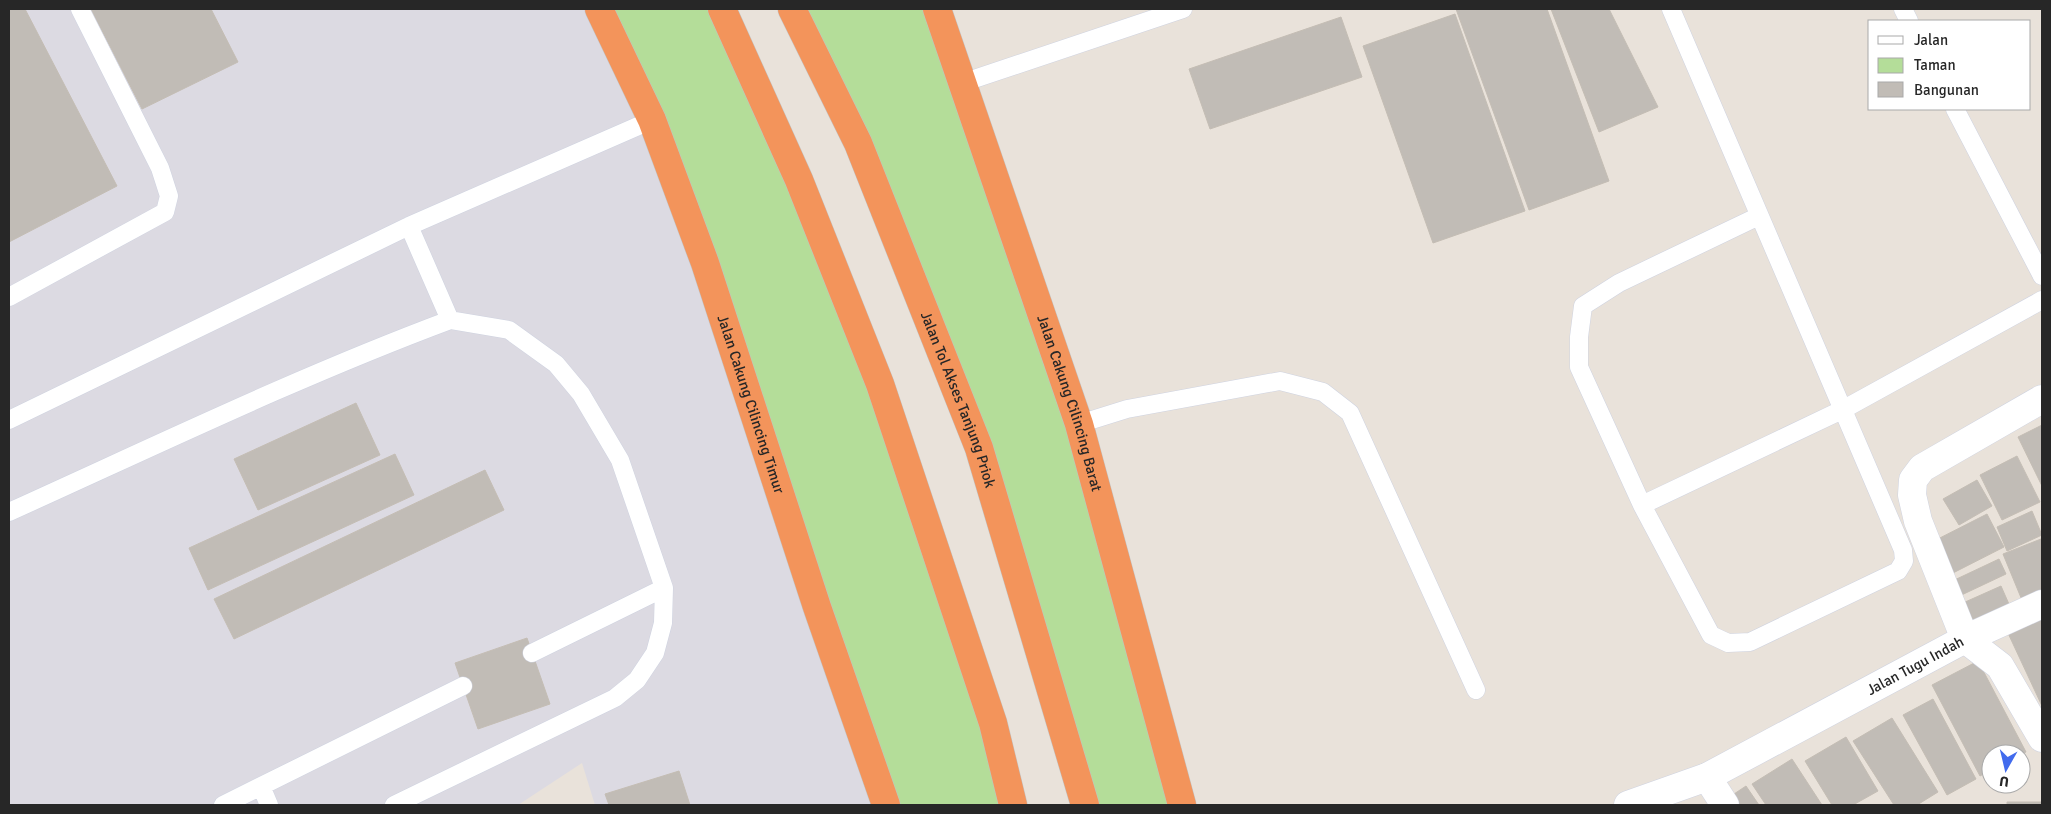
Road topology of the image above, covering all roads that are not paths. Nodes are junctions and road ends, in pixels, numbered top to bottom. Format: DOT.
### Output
graph roads {
  1 [pos="80,9"];
  2 [pos="599,9"];
  3 [pos="722,9"];
  4 [pos="792,9"];
  5 [pos="937,9"];
  6 [pos="1182,9"];
  7 [pos="1671,9"];
  8 [pos="1902,9"];
  9 [pos="1908,20"];
  10 [pos="962,83"];
  11 [pos="1956,110"];
  12 [pos="652,120"];
  13 [pos="1759,216"];
  14 [pos="409,226"];
  15 [pos="2042,276"];
  16 [pos="9,297"];
  17 [pos="2042,300"];
  18 [pos="450,320"];
  19 [pos="2042,399"];
  20 [pos="1844,409"];
  21 [pos="9,420"];
  22 [pos="1079,424"];
  23 [pos="1642,505"];
  24 [pos="9,512"];
  25 [pos="664,588"];
  26 [pos="2042,604"];
  27 [pos="1965,639"];
  28 [pos="532,653"];
  29 [pos="463,686"];
  30 [pos="1476,690"];
  31 [pos="2042,738"];
  32 [pos="1707,777"];
  33 [pos="261,786"];
  34 [pos="223,805"];
  35 [pos="269,805"];
  36 [pos="394,805"];
  37 [pos="886,805"];
  38 [pos="1013,805"];
  39 [pos="1085,805"];
  40 [pos="1182,805"];
  41 [pos="1628,805"];
  42 [pos="1725,805"];
  1 -- 16 [label="lane"];
  2 -- 12 [label="highway, Jalan Cakung Cilincing Timur"];
  3 -- 38 [label="highway"];
  4 -- 39 [label="highway, Jalan Tol Akses Tanjung Priok"];
  5 -- 10 [label="highway, Jalan Cakung Cilincing Barat"];
  6 -- 10 [label="lane"];
  7 -- 13 [label="lane"];
  8 -- 9 [label="lane"];
  10 -- 22 [label="highway, Jalan Cakung Cilincing Barat"];
  11 -- 15 [label="lane"];
  12 -- 14 [label="lane"];
  12 -- 37 [label="highway, Jalan Cakung Cilincing Timur"];
  13 -- 20 [label="lane"];
  13 -- 23 [label="lane"];
  14 -- 18 [label="lane"];
  14 -- 21 [label="lane"];
  17 -- 20 [label="lane"];
  18 -- 24 [label="lane"];
  18 -- 25 [label="lane"];
  19 -- 27 [label="street, Jalan Tugu Indah"];
  20 -- 23 [label="lane"];
  20 -- 23 [label="lane"];
  22 -- 30 [label="lane"];
  22 -- 40 [label="highway, Jalan Cakung Cilincing Barat"];
  25 -- 28 [label="lane"];
  25 -- 36 [label="lane"];
  26 -- 27 [label="street"];
  27 -- 31 [label="street"];
  27 -- 32 [label="street, Jalan Tugu Indah"];
  29 -- 33 [label="lane"];
  32 -- 41 [label="street, Jalan Tugu Indah"];
  32 -- 42 [label="street"];
  33 -- 34 [label="lane"];
  33 -- 35 [label="lane"];
}
